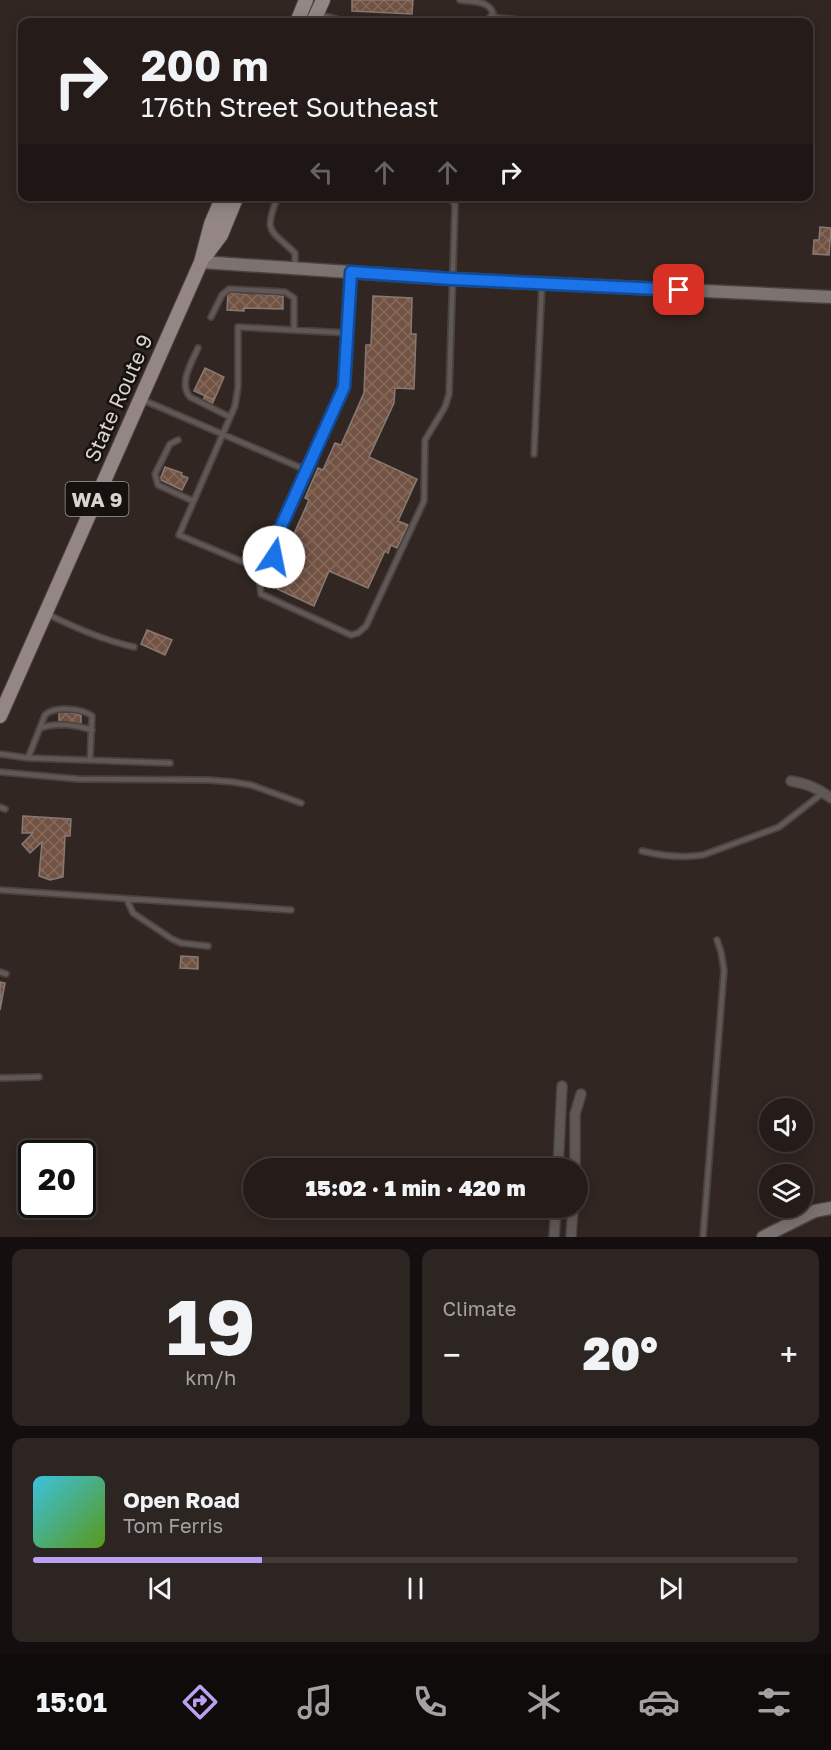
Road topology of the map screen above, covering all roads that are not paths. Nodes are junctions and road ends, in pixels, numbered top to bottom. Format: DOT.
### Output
graph roads {
  1 [pos="306,0"];
  2 [pos="323,0"];
  3 [pos="460,0"];
  4 [pos="492,17"];
  5 [pos="299,18"];
  6 [pos="315,18"];
  7 [pos="502,18"];
  8 [pos="221,201"];
  9 [pos="235,201"];
  10 [pos="276,201"];
  11 [pos="452,201"];
  12 [pos="201,262"];
  13 [pos="295,268"];
  14 [pos="351,272"];
  15 [pos="452,279"];
  16 [pos="542,284"];
  17 [pos="831,297"];
  18 [pos="211,317"];
  19 [pos="294,330"];
  20 [pos="348,333"];
  21 [pos="198,348"];
  22 [pos="140,399"];
  23 [pos="230,417"];
  24 [pos="222,434"];
  25 [pos="178,440"];
  26 [pos="534,454"];
  27 [pos="306,470"];
  28 [pos="193,501"];
  29 [pos="267,572"];
  30 [pos="46,614"];
  31 [pos="134,647"];
  32 [pos="0,716"];
  33 [pos="41,728"];
  34 [pos="92,730"];
  35 [pos="0,754"];
  36 [pos="28,759"];
  37 [pos="90,760"];
  38 [pos="170,763"];
  39 [pos="0,772"];
  40 [pos="791,781"];
  41 [pos="827,795"];
  42 [pos="301,803"];
  43 [pos="642,851"];
  44 [pos="0,890"];
  45 [pos="128,900"];
  46 [pos="291,910"];
  47 [pos="717,940"];
  48 [pos="208,946"];
  49 [pos="39,1077"];
  50 [pos="0,1078"];
  51 [pos="562,1086"];
  52 [pos="581,1094"];
  53 [pos="558,1158"];
  54 [pos="574,1158"];
  55 [pos="831,1208"];
  56 [pos="555,1218"];
  57 [pos="572,1218"];
  58 [pos="554,1237"];
  59 [pos="571,1237"];
  60 [pos="703,1237"];
  61 [pos="763,1237"];
  1 -- 5 [label="main road"];
  2 -- 6 [label="main road"];
  3 -- 4 [label="lane"];
  4 -- 7 [label="lane"];
  8 -- 12 [label="main road, State Route 9 / WA 9"];
  9 -- 12 [label="main road, State Route 9 / WA 9"];
  10 -- 13 [label="lane"];
  11 -- 15 [label="lane"];
  12 -- 13 [label="street"];
  12 -- 22 [label="main road, State Route 9 / WA 9"];
  13 -- 14 [label="street"];
  14 -- 15 [label="street"];
  14 -- 20 [label="lane"];
  15 -- 16 [label="street"];
  15 -- 29 [label="lane"];
  16 -- 17 [label="street"];
  16 -- 26 [label="lane"];
  18 -- 19 [label="lane"];
  19 -- 20 [label="lane"];
  19 -- 23 [label="lane"];
  20 -- 27 [label="lane"];
  21 -- 23 [label="lane"];
  22 -- 24 [label="lane"];
  22 -- 30 [label="main road, State Route 9 / WA 9"];
  23 -- 24 [label="lane"];
  24 -- 27 [label="lane"];
  24 -- 28 [label="lane"];
  25 -- 28 [label="lane"];
  27 -- 29 [label="lane"];
  28 -- 29 [label="lane"];
  30 -- 31 [label="lane"];
  30 -- 32 [label="main road, State Route 9 / WA 9"];
  33 -- 34 [label="lane"];
  33 -- 34 [label="lane"];
  33 -- 36 [label="lane"];
  34 -- 37 [label="lane"];
  35 -- 36 [label="lane"];
  36 -- 37 [label="lane"];
  37 -- 38 [label="lane"];
  39 -- 42 [label="lane"];
  40 -- 41 [label="street"];
  41 -- 43 [label="lane"];
  44 -- 45 [label="lane"];
  45 -- 46 [label="lane"];
  45 -- 48 [label="lane"];
  47 -- 60 [label="lane"];
  49 -- 50 [label="lane"];
  51 -- 53 [label="street"];
  52 -- 54 [label="street"];
  55 -- 61 [label="street"];
  56 -- 58 [label="street"];
  57 -- 59 [label="street"];
}
